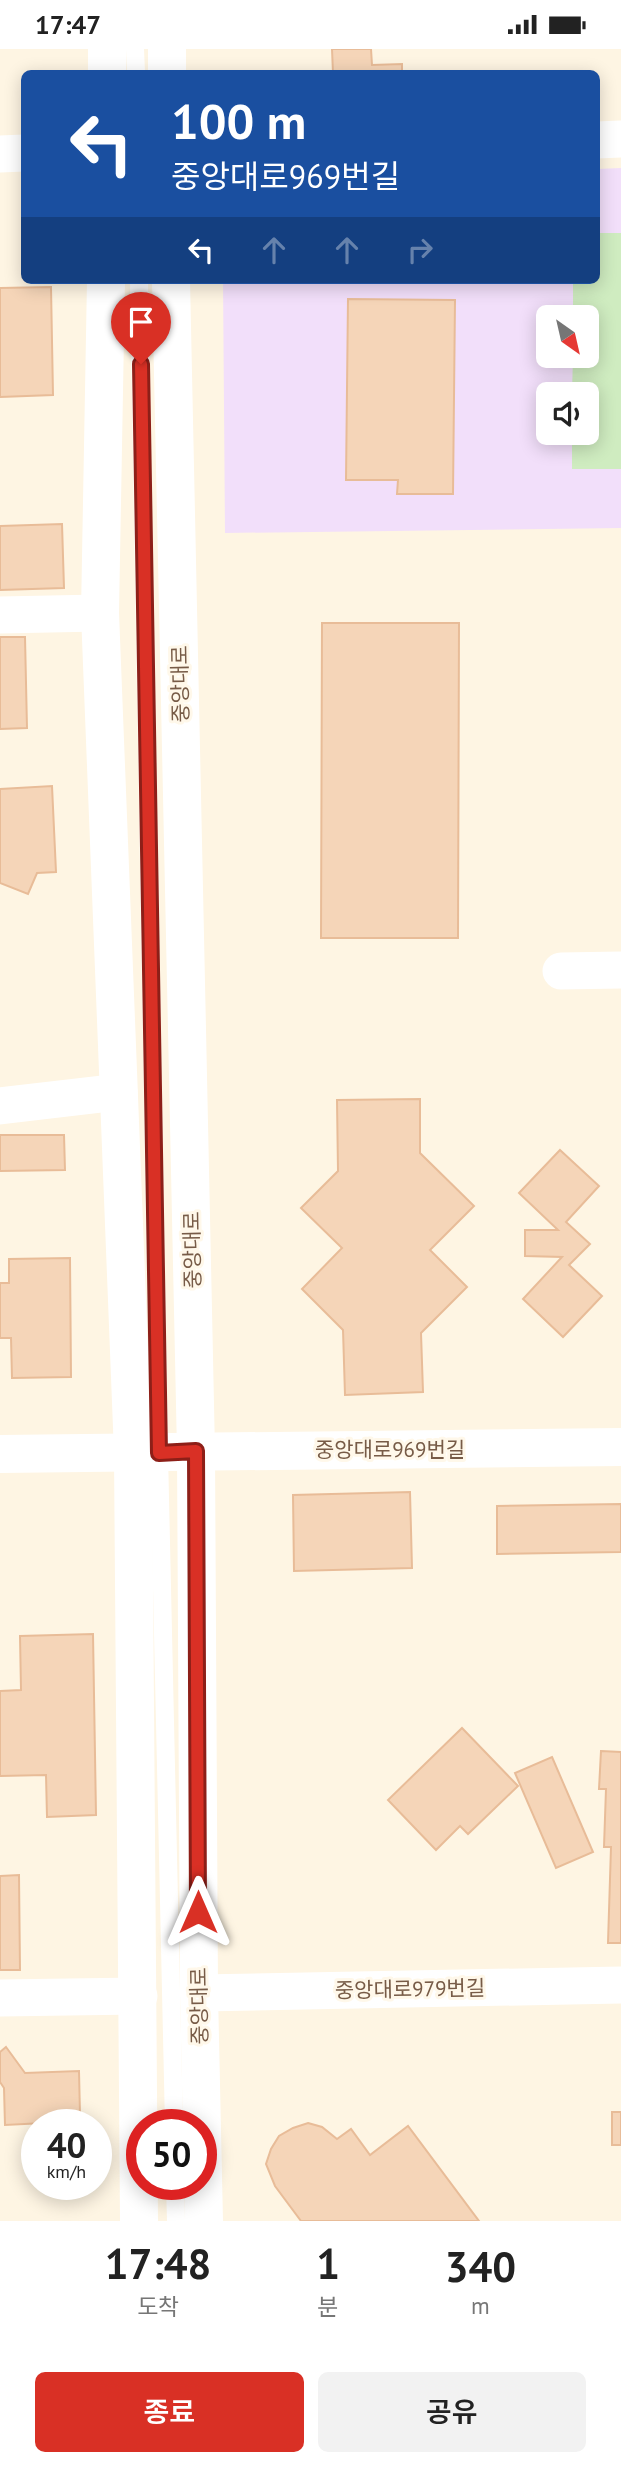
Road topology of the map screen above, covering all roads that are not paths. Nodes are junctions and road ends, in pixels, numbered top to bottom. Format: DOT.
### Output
graph roads {
  1 [pos="107,49"];
  2 [pos="135,49"];
  3 [pos="167,49"];
  4 [pos="107,70"];
  5 [pos="136,70"];
  6 [pos="167,70"];
  7 [pos="621,139"];
  8 [pos="600,140"];
  9 [pos="21,153"];
  10 [pos="0,154"];
  11 [pos="106,284"];
  12 [pos="139,284"];
  13 [pos="172,284"];
  14 [pos="100,613"];
  15 [pos="0,615"];
  16 [pos="621,970"];
  17 [pos="561,971"];
  18 [pos="119,1092"];
  19 [pos="0,1106"];
  20 [pos="621,1447"];
  21 [pos="163,1452"];
  22 [pos="0,1454"];
  23 [pos="621,1985"];
  24 [pos="199,1993"];
  25 [pos="139,1996"];
  26 [pos="0,1998"];
  27 [pos="174,2109"];
  28 [pos="175,2200"];
  29 [pos="139,2221"];
  30 [pos="176,2221"];
  31 [pos="204,2221"];
  1 -- 4 [label="main road"];
  2 -- 5 [label="lane"];
  3 -- 6 [label="main road"];
  7 -- 8 [label="street"];
  9 -- 10 [label="street"];
  11 -- 14 [label="main road, 중앙대로"];
  12 -- 21 [label="lane"];
  13 -- 21 [label="main road, 중앙대로"];
  14 -- 15 [label="street"];
  14 -- 18 [label="main road, 중앙대로"];
  16 -- 17 [label="street"];
  18 -- 19 [label="street"];
  18 -- 21 [label="main road, 중앙대로"];
  20 -- 21 [label="main road, 중앙대로969번길"];
  21 -- 22 [label="main road, 중앙대로969번길"];
  21 -- 24 [label="main road, 중앙대로"];
  21 -- 25 [label="main road, 중앙대로"];
  21 -- 27 [label="lane"];
  23 -- 24 [label="street, 중앙대로979번길"];
  24 -- 31 [label="main road, 중앙대로"];
  25 -- 26 [label="street"];
  25 -- 29 [label="main road, 중앙대로"];
  28 -- 30 [label="lane"];
}
